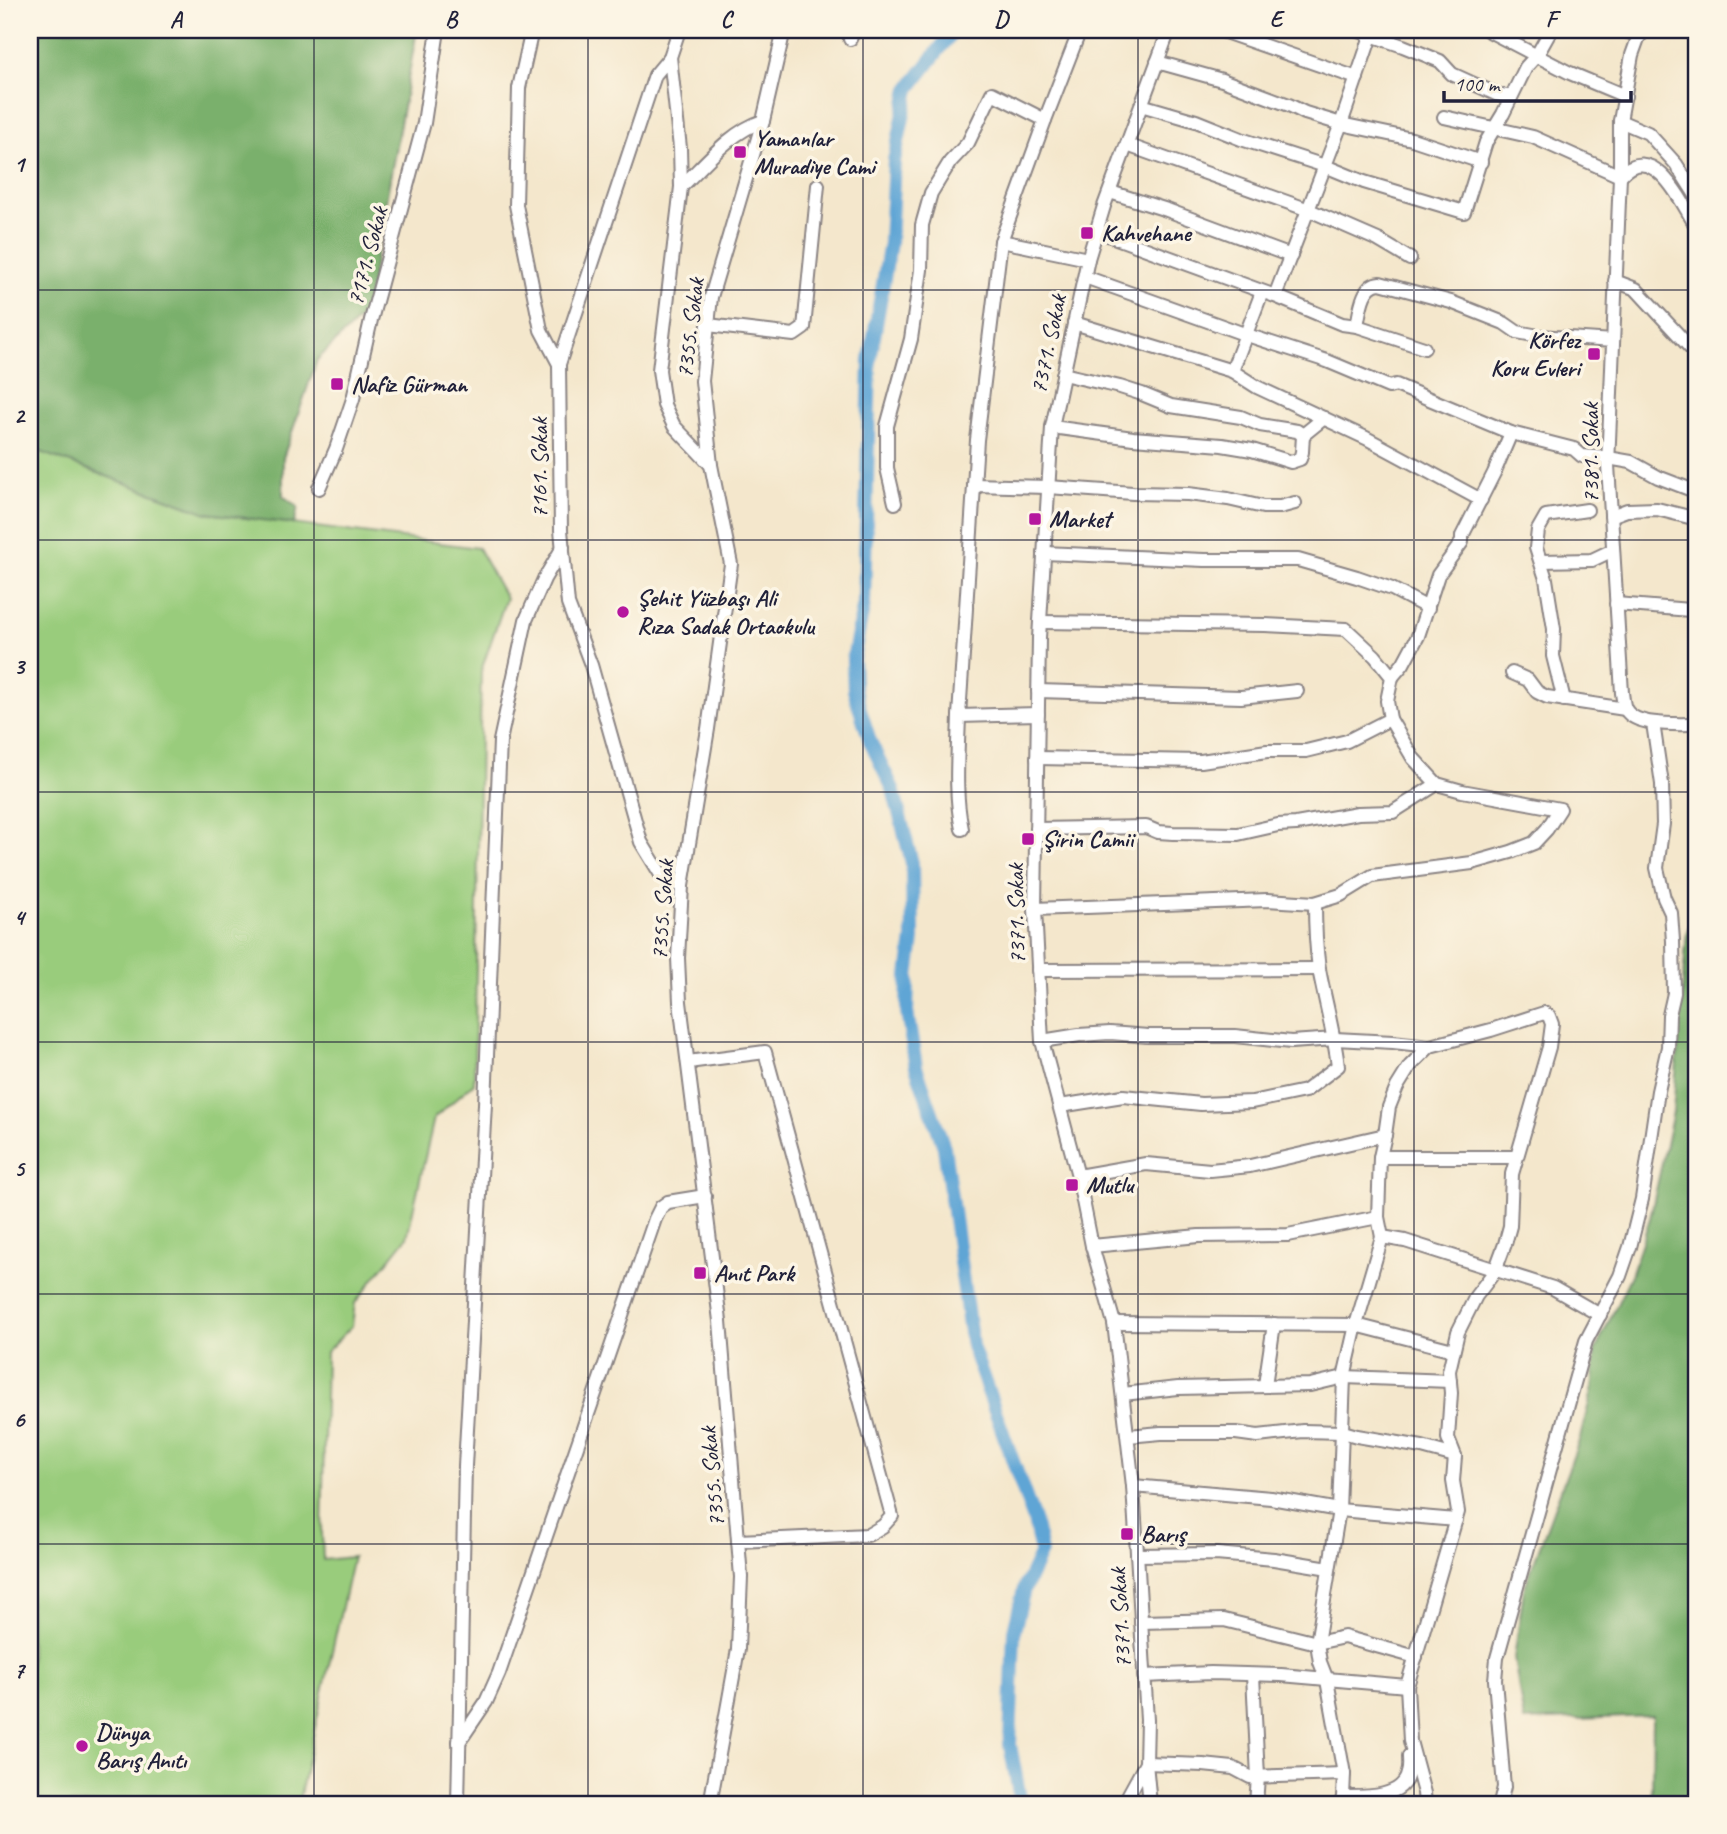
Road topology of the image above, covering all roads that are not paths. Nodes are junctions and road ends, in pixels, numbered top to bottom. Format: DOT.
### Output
graph roads {
  1 [pos="438,30"];
  2 [pos="532,30"];
  3 [pos="679,30"];
  4 [pos="784,30"];
  5 [pos="1080,30"];
  6 [pos="1169,30"];
  7 [pos="1219,30"];
  8 [pos="1356,30"];
  9 [pos="1487,30"];
  10 [pos="1551,30"];
  11 [pos="1622,30"];
  12 [pos="1372,32"];
  13 [pos="1641,33"];
  14 [pos="1537,55"];
  15 [pos="670,58"];
  16 [pos="1157,62"];
  17 [pos="1356,78"];
  18 [pos="1625,96"];
  19 [pos="1511,97"];
  20 [pos="1141,106"];
  21 [pos="1444,117"];
  22 [pos="1045,120"];
  23 [pos="763,121"];
  24 [pos="1620,121"];
  25 [pos="1341,124"];
  26 [pos="1494,128"];
  27 [pos="1127,145"];
  28 [pos="1481,162"];
  29 [pos="1325,166"];
  30 [pos="1620,176"];
  31 [pos="818,185"];
  32 [pos="681,187"];
  33 [pos="1110,192"];
  34 [pos="1697,197"];
  35 [pos="1309,210"];
  36 [pos="1697,228"];
  37 [pos="1097,231"];
  38 [pos="1001,241"];
  39 [pos="1291,256"];
  40 [pos="1088,259"];
  41 [pos="1410,259"];
  42 [pos="1084,277"];
  43 [pos="1615,281"];
  44 [pos="1268,294"];
  45 [pos="1074,323"];
  46 [pos="708,325"];
  47 [pos="1357,326"];
  48 [pos="1247,335"];
  49 [pos="1613,341"];
  50 [pos="1424,348"];
  51 [pos="1697,355"];
  52 [pos="559,364"];
  53 [pos="1233,371"];
  54 [pos="1063,374"];
  55 [pos="1324,418"];
  56 [pos="1052,427"];
  57 [pos="1511,433"];
  58 [pos="1303,435"];
  59 [pos="1608,458"];
  60 [pos="711,465"];
  61 [pos="974,485"];
  62 [pos="1048,487"];
  63 [pos="319,488"];
  64 [pos="1697,492"];
  65 [pos="1481,500"];
  66 [pos="895,503"];
  67 [pos="1295,503"];
  68 [pos="1587,510"];
  69 [pos="1611,516"];
  70 [pos="1697,519"];
  71 [pos="562,547"];
  72 [pos="1613,550"];
  73 [pos="1044,553"];
  74 [pos="1541,561"];
  75 [pos="1616,604"];
  76 [pos="1428,608"];
  77 [pos="1697,608"];
  78 [pos="1040,622"];
  79 [pos="1511,673"];
  80 [pos="1392,677"];
  81 [pos="1038,691"];
  82 [pos="1297,691"];
  83 [pos="1564,700"];
  84 [pos="1625,709"];
  85 [pos="1038,714"];
  86 [pos="959,716"];
  87 [pos="1390,719"];
  88 [pos="1653,723"];
  89 [pos="1697,724"];
  90 [pos="1037,758"];
  91 [pos="1437,784"];
  92 [pos="962,829"];
  93 [pos="1037,829"];
  94 [pos="682,886"];
  95 [pos="1315,903"];
  96 [pos="1035,909"];
  97 [pos="1320,969"];
  98 [pos="1038,970"];
  99 [pos="1335,1039"];
  100 [pos="1042,1041"];
  101 [pos="1430,1046"];
  102 [pos="688,1062"];
  103 [pos="1060,1106"];
  104 [pos="1385,1135"];
  105 [pos="1380,1157"];
  106 [pos="1516,1157"];
  107 [pos="1078,1176"];
  108 [pos="705,1196"];
  109 [pos="1378,1217"];
  110 [pos="1382,1237"];
  111 [pos="1092,1246"];
  112 [pos="1495,1270"];
  113 [pos="1600,1315"];
  114 [pos="1114,1323"];
  115 [pos="1273,1324"];
  116 [pos="1356,1325"];
  117 [pos="1453,1350"];
  118 [pos="1344,1377"];
  119 [pos="1450,1381"];
  120 [pos="1265,1385"];
  121 [pos="1123,1394"];
  122 [pos="1343,1432"];
  123 [pos="1128,1436"];
  124 [pos="1455,1456"];
  125 [pos="1133,1486"];
  126 [pos="1339,1510"];
  127 [pos="1456,1520"];
  128 [pos="738,1541"];
  129 [pos="1137,1556"];
  130 [pos="1329,1568"];
  131 [pos="1141,1622"];
  132 [pos="1317,1643"];
  133 [pos="1416,1657"];
  134 [pos="1253,1675"];
  135 [pos="1144,1676"];
  136 [pos="1327,1680"];
  137 [pos="1407,1686"];
  138 [pos="1410,1741"];
  139 [pos="459,1743"];
  140 [pos="1146,1763"];
  141 [pos="1344,1774"];
  142 [pos="1258,1777"];
  143 [pos="1342,1801"];
  144 [pos="458,1804"];
  145 [pos="709,1804"];
  146 [pos="1125,1804"];
  147 [pos="1150,1804"];
  148 [pos="1256,1804"];
  149 [pos="1425,1804"];
  150 [pos="1500,1804"];
  1 -- 63 [label="street, 7171. Sokak"];
  2 -- 52 [label="street, 7161. Sokak"];
  3 -- 15 [label="street"];
  4 -- 23 [label="street, 7355. Sokak"];
  5 -- 22 [label="street"];
  6 -- 16 [label="street, 7371. Sokak"];
  7 -- 17 [label="street"];
  8 -- 12 [label="street"];
  9 -- 14 [label="street"];
  10 -- 14 [label="street"];
  11 -- 13 [label="street"];
  12 -- 17 [label="street"];
  12 -- 19 [label="street"];
  13 -- 18 [label="street, 7381. Sokak"];
  14 -- 18 [label="street"];
  14 -- 19 [label="street"];
  15 -- 32 [label="street"];
  15 -- 52 [label="street"];
  16 -- 20 [label="street, 7371. Sokak"];
  16 -- 25 [label="street"];
  17 -- 25 [label="street"];
  18 -- 24 [label="street, 7381. Sokak"];
  19 -- 26 [label="street"];
  20 -- 27 [label="street, 7371. Sokak"];
  20 -- 29 [label="street"];
  21 -- 26 [label="street"];
  22 -- 38 [label="street"];
  22 -- 66 [label="street"];
  23 -- 32 [label="street"];
  23 -- 46 [label="street, 7355. Sokak"];
  24 -- 30 [label="street, 7381. Sokak"];
  24 -- 34 [label="street"];
  25 -- 28 [label="street"];
  25 -- 29 [label="street"];
  26 -- 28 [label="street"];
  26 -- 30 [label="street"];
  27 -- 33 [label="street, 7371. Sokak"];
  27 -- 35 [label="street"];
  28 -- 29 [label="street"];
  29 -- 35 [label="street"];
  30 -- 36 [label="street"];
  30 -- 43 [label="street, 7381. Sokak"];
  31 -- 46 [label="street"];
  32 -- 60 [label="street"];
  33 -- 37 [label="street, 7371. Sokak"];
  33 -- 39 [label="street"];
  35 -- 39 [label="street"];
  35 -- 41 [label="street"];
  37 -- 40 [label="street, 7371. Sokak"];
  37 -- 44 [label="street"];
  38 -- 40 [label="street"];
  38 -- 61 [label="street"];
  39 -- 44 [label="street"];
  40 -- 42 [label="street, 7371. Sokak"];
  42 -- 45 [label="street, 7371. Sokak"];
  42 -- 48 [label="street"];
  43 -- 49 [label="street, 7381. Sokak"];
  43 -- 51 [label="street"];
  44 -- 47 [label="street"];
  44 -- 48 [label="street"];
  45 -- 53 [label="street"];
  45 -- 54 [label="street, 7371. Sokak"];
  46 -- 60 [label="street, 7355. Sokak"];
  47 -- 49 [label="street"];
  47 -- 50 [label="street"];
  48 -- 53 [label="street"];
  48 -- 57 [label="street"];
  49 -- 59 [label="street, 7381. Sokak"];
  52 -- 71 [label="street, 7161. Sokak"];
  53 -- 55 [label="street"];
  54 -- 56 [label="street, 7371. Sokak"];
  54 -- 58 [label="street"];
  55 -- 58 [label="street"];
  55 -- 65 [label="street"];
  56 -- 58 [label="street"];
  56 -- 62 [label="street, 7371. Sokak"];
  57 -- 59 [label="street"];
  57 -- 65 [label="street"];
  59 -- 64 [label="street"];
  59 -- 69 [label="street, 7381. Sokak"];
  60 -- 94 [label="street, 7355. Sokak"];
  61 -- 62 [label="street"];
  61 -- 86 [label="street"];
  62 -- 67 [label="street"];
  62 -- 73 [label="street, 7371. Sokak"];
  65 -- 76 [label="street"];
  68 -- 74 [label="street"];
  69 -- 70 [label="street"];
  69 -- 72 [label="street, 7381. Sokak"];
  71 -- 94 [label="street, 7161. Sokak"];
  71 -- 139 [label="street"];
  72 -- 74 [label="street"];
  72 -- 75 [label="street, 7381. Sokak"];
  73 -- 76 [label="street"];
  73 -- 78 [label="street, 7371. Sokak"];
  74 -- 83 [label="street"];
  75 -- 77 [label="street"];
  75 -- 84 [label="street, 7381. Sokak"];
  76 -- 80 [label="street"];
  78 -- 80 [label="street"];
  78 -- 81 [label="street, 7371. Sokak"];
  79 -- 83 [label="street"];
  80 -- 87 [label="street"];
  81 -- 82 [label="street"];
  81 -- 85 [label="street, 7371. Sokak"];
  83 -- 84 [label="street"];
  84 -- 88 [label="street"];
  85 -- 86 [label="street"];
  85 -- 90 [label="street, 7371. Sokak"];
  86 -- 92 [label="street"];
  87 -- 90 [label="street"];
  87 -- 91 [label="street"];
  88 -- 89 [label="street"];
  88 -- 113 [label="street"];
  90 -- 93 [label="street, 7371. Sokak"];
  91 -- 93 [label="street"];
  91 -- 95 [label="street"];
  93 -- 96 [label="street, 7371. Sokak"];
  94 -- 102 [label="street, 7355. Sokak"];
  95 -- 96 [label="street"];
  95 -- 97 [label="street"];
  96 -- 98 [label="street, 7371. Sokak"];
  97 -- 98 [label="street"];
  97 -- 99 [label="street"];
  98 -- 100 [label="street, 7371. Sokak"];
  99 -- 100 [label="street"];
  99 -- 101 [label="street"];
  99 -- 103 [label="street"];
  100 -- 103 [label="street, 7371. Sokak"];
  101 -- 104 [label="street"];
  101 -- 106 [label="street"];
  102 -- 108 [label="street, 7355. Sokak"];
  102 -- 128 [label="street"];
  103 -- 107 [label="street, 7371. Sokak"];
  104 -- 105 [label="street"];
  104 -- 107 [label="street"];
  105 -- 106 [label="street"];
  105 -- 109 [label="street"];
  106 -- 112 [label="street"];
  107 -- 111 [label="street, 7371. Sokak"];
  108 -- 128 [label="street, 7355. Sokak"];
  108 -- 139 [label="street"];
  109 -- 110 [label="street"];
  109 -- 111 [label="street"];
  110 -- 112 [label="street"];
  110 -- 116 [label="street"];
  111 -- 114 [label="street, 7371. Sokak"];
  112 -- 113 [label="street"];
  112 -- 117 [label="street"];
  113 -- 150 [label="street"];
  114 -- 115 [label="street"];
  114 -- 121 [label="street, 7371. Sokak"];
  115 -- 116 [label="street"];
  115 -- 120 [label="street"];
  116 -- 117 [label="street"];
  116 -- 118 [label="street"];
  117 -- 119 [label="street"];
  118 -- 119 [label="street"];
  118 -- 120 [label="street"];
  118 -- 122 [label="street"];
  119 -- 124 [label="street"];
  120 -- 121 [label="street"];
  121 -- 123 [label="street, 7371. Sokak"];
  122 -- 123 [label="street"];
  122 -- 124 [label="street"];
  122 -- 126 [label="street"];
  123 -- 125 [label="street, 7371. Sokak"];
  124 -- 127 [label="street"];
  125 -- 126 [label="street"];
  125 -- 129 [label="street, 7371. Sokak"];
  126 -- 127 [label="street"];
  126 -- 130 [label="street"];
  127 -- 133 [label="street"];
  128 -- 145 [label="street, 7355. Sokak"];
  129 -- 130 [label="street"];
  129 -- 131 [label="street, 7371. Sokak"];
  130 -- 132 [label="street"];
  131 -- 132 [label="street"];
  131 -- 135 [label="street, 7371. Sokak"];
  132 -- 133 [label="street"];
  132 -- 136 [label="street"];
  133 -- 137 [label="street"];
  134 -- 135 [label="street"];
  134 -- 136 [label="street"];
  134 -- 142 [label="street"];
  135 -- 140 [label="street, 7371. Sokak"];
  136 -- 137 [label="street"];
  136 -- 141 [label="street"];
  137 -- 138 [label="street"];
  138 -- 143 [label="street"];
  138 -- 149 [label="street"];
  139 -- 144 [label="street"];
  140 -- 142 [label="street"];
  140 -- 146 [label="street"];
  140 -- 147 [label="street, 7371. Sokak"];
  141 -- 142 [label="street"];
  141 -- 143 [label="street"];
  142 -- 148 [label="street"];
}
